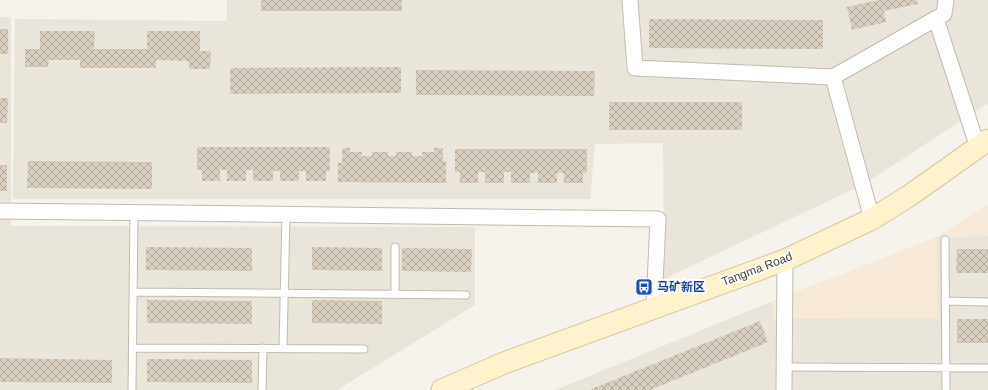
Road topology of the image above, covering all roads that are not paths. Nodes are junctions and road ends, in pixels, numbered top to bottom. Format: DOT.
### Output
graph roads {
  1 [pos="630,0"];
  2 [pos="946,0"];
  3 [pos="936,19"];
  4 [pos="833,77"];
  5 [pos="983,144"];
  6 [pos="0,211"];
  7 [pos="134,212"];
  8 [pos="286,214"];
  9 [pos="872,219"];
  10 [pos="945,240"];
  11 [pos="395,247"];
  12 [pos="785,260"];
  13 [pos="133,292"];
  14 [pos="284,294"];
  15 [pos="394,295"];
  16 [pos="466,295"];
  17 [pos="945,302"];
  18 [pos="988,302"];
  19 [pos="654,306"];
  20 [pos="133,348"];
  21 [pos="263,348"];
  22 [pos="284,348"];
  23 [pos="364,349"];
  24 [pos="785,367"];
  25 [pos="946,368"];
  26 [pos="988,368"];
  27 [pos="132,390"];
  28 [pos="262,390"];
  29 [pos="442,390"];
  30 [pos="784,390"];
  31 [pos="946,390"];
  1 -- 4 [label="street"];
  2 -- 3 [label="street"];
  3 -- 4 [label="street"];
  3 -- 5 [label="street"];
  4 -- 9 [label="street"];
  5 -- 9 [label="main road, Tangma Road"];
  6 -- 7 [label="street"];
  7 -- 8 [label="street"];
  7 -- 13 [label="lane"];
  8 -- 14 [label="lane"];
  8 -- 19 [label="street"];
  9 -- 12 [label="main road, Tangma Road"];
  10 -- 17 [label="lane"];
  11 -- 15 [label="lane"];
  12 -- 19 [label="main road, Tangma Road"];
  12 -- 24 [label="street"];
  13 -- 14 [label="lane"];
  13 -- 20 [label="lane"];
  14 -- 15 [label="lane"];
  14 -- 22 [label="lane"];
  15 -- 16 [label="lane"];
  17 -- 18 [label="lane"];
  17 -- 25 [label="lane"];
  19 -- 29 [label="main road, Tangma Road"];
  20 -- 21 [label="lane"];
  20 -- 27 [label="lane"];
  21 -- 22 [label="lane"];
  21 -- 28 [label="lane"];
  22 -- 23 [label="lane"];
  24 -- 25 [label="lane"];
  24 -- 30 [label="street"];
  25 -- 26 [label="lane"];
  25 -- 31 [label="lane"];
}
